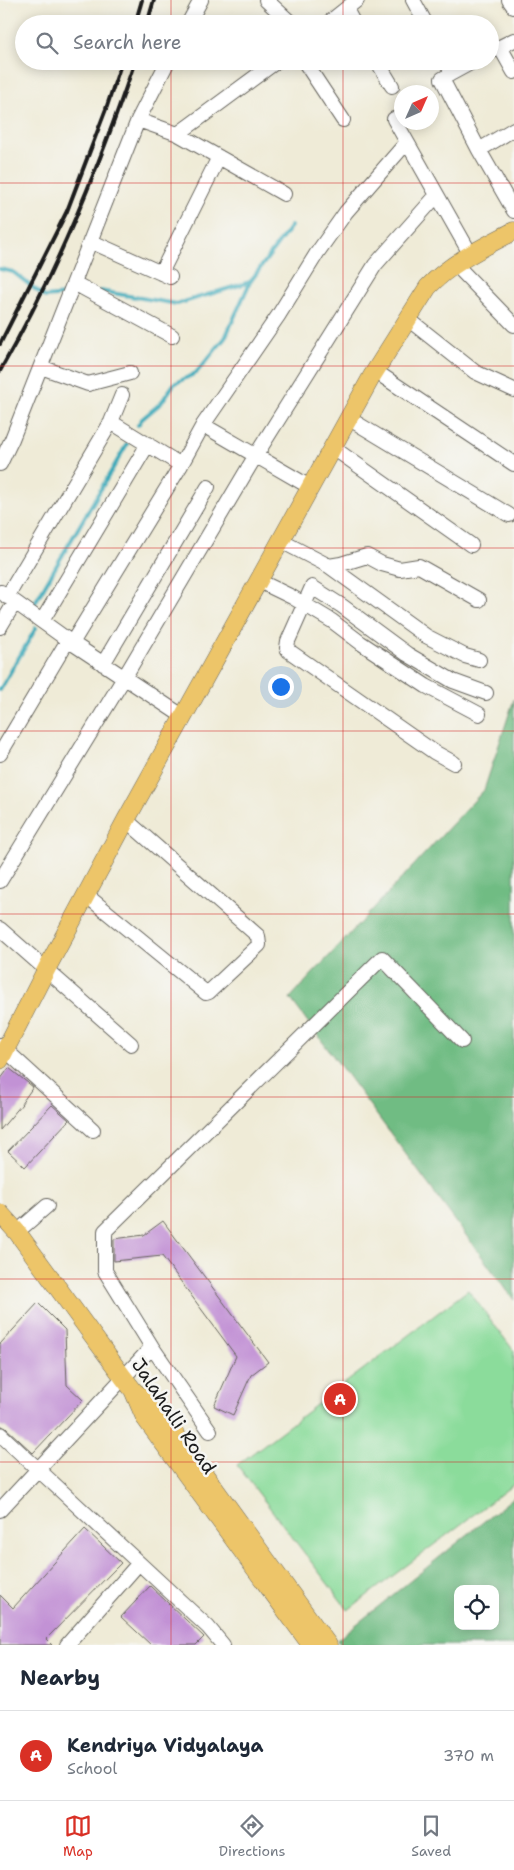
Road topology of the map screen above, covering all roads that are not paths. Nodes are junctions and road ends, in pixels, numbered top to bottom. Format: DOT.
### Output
graph roads {
  1 [pos="201,0"];
  2 [pos="266,0"];
  3 [pos="357,0"];
  4 [pos="413,0"];
  5 [pos="510,0"];
  6 [pos="514,7"];
  7 [pos="346,9"];
  8 [pos="193,15"];
  9 [pos="282,15"];
  10 [pos="338,15"];
  11 [pos="349,15"];
  12 [pos="421,15"];
  13 [pos="514,40"];
  14 [pos="499,48"];
  15 [pos="499,55"];
  16 [pos="163,70"];
  17 [pos="265,70"];
  18 [pos="310,70"];
  19 [pos="382,70"];
  20 [pos="447,70"];
  21 [pos="514,72"];
  22 [pos="392,86"];
  23 [pos="138,120"];
  24 [pos="343,120"];
  25 [pos="514,129"];
  26 [pos="400,130"];
  27 [pos="178,134"];
  28 [pos="407,142"];
  29 [pos="478,150"];
  30 [pos="219,157"];
  31 [pos="284,194"];
  32 [pos="437,195"];
  33 [pos="514,211"];
  34 [pos="514,230"];
  35 [pos="90,241"];
  36 [pos="471,255"];
  37 [pos="455,264"];
  38 [pos="74,283"];
  39 [pos="408,319"];
  40 [pos="514,325"];
  41 [pos="172,336"];
  42 [pos="40,368"];
  43 [pos="375,371"];
  44 [pos="130,373"];
  45 [pos="514,390"];
  46 [pos="122,395"];
  47 [pos="348,418"];
  48 [pos="111,422"];
  49 [pos="203,425"];
  50 [pos="148,444"];
  51 [pos="332,447"];
  52 [pos="256,455"];
  53 [pos="0,464"];
  54 [pos="514,464"];
  55 [pos="181,465"];
  56 [pos="208,487"];
  57 [pos="310,487"];
  58 [pos="510,515"];
  59 [pos="281,541"];
  60 [pos="470,545"];
  61 [pos="329,566"];
  62 [pos="259,581"];
  63 [pos="7,597"];
  64 [pos="479,600"];
  65 [pos="303,604"];
  66 [pos="42,621"];
  67 [pos="0,627"];
  68 [pos="70,642"];
  69 [pos="479,660"];
  70 [pos="103,664"];
  71 [pos="124,678"];
  72 [pos="486,693"];
  73 [pos="479,714"];
  74 [pos="184,717"];
  75 [pos="0,754"];
  76 [pos="454,763"];
  77 [pos="126,820"];
  78 [pos="0,881"];
  79 [pos="86,895"];
  80 [pos="0,928"];
  81 [pos="46,968"];
  82 [pos="462,1041"];
  83 [pos="132,1044"];
  84 [pos="2,1052"];
  85 [pos="93,1130"];
  86 [pos="47,1206"];
  87 [pos="0,1213"];
  88 [pos="17,1232"];
  89 [pos="152,1347"];
  90 [pos="128,1383"];
  91 [pos="210,1431"];
  92 [pos="0,1434"];
  93 [pos="38,1468"];
  94 [pos="0,1510"];
  95 [pos="139,1564"];
  96 [pos="314,1642"];
  97 [pos="67,1645"];
  98 [pos="223,1645"];
  1 -- 8 [label="street"];
  2 -- 9 [label="street"];
  3 -- 7 [label="street"];
  4 -- 12 [label="street"];
  5 -- 6 [label="street"];
  7 -- 10 [label="street"];
  7 -- 11 [label="street"];
  13 -- 14 [label="street"];
  15 -- 21 [label="street"];
  16 -- 23 [label="street"];
  17 -- 27 [label="street"];
  18 -- 24 [label="street"];
  19 -- 22 [label="street"];
  20 -- 29 [label="street"];
  23 -- 27 [label="street"];
  23 -- 35 [label="street"];
  25 -- 29 [label="street"];
  26 -- 28 [label="street"];
  27 -- 30 [label="street"];
  28 -- 32 [label="street"];
  28 -- 49 [label="street"];
  29 -- 33 [label="street"];
  30 -- 31 [label="street"];
  30 -- 35 [label="street"];
  32 -- 36 [label="street"];
  32 -- 52 [label="street"];
  34 -- 36 [label="main road"];
  35 -- 38 [label="street"];
  36 -- 37 [label="main road"];
  37 -- 39 [label="main road"];
  37 -- 40 [label="street"];
  38 -- 41 [label="street"];
  38 -- 42 [label="street"];
  39 -- 43 [label="main road"];
  39 -- 45 [label="street"];
  42 -- 44 [label="street"];
  42 -- 53 [label="street"];
  43 -- 47 [label="main road"];
  43 -- 54 [label="street"];
  46 -- 48 [label="street"];
  47 -- 51 [label="main road"];
  47 -- 58 [label="street"];
  48 -- 50 [label="street"];
  48 -- 63 [label="street"];
  49 -- 52 [label="street"];
  49 -- 55 [label="street"];
  50 -- 55 [label="street"];
  50 -- 66 [label="street"];
  51 -- 57 [label="main road"];
  51 -- 60 [label="street"];
  52 -- 57 [label="street"];
  52 -- 71 [label="street"];
  55 -- 68 [label="street"];
  56 -- 70 [label="street"];
  57 -- 59 [label="main road"];
  59 -- 61 [label="street"];
  59 -- 62 [label="main road"];
  61 -- 64 [label="street"];
  61 -- 69 [label="street"];
  62 -- 65 [label="street"];
  62 -- 74 [label="main road"];
  63 -- 66 [label="street"];
  63 -- 67 [label="street"];
  65 -- 72 [label="street"];
  65 -- 73 [label="street"];
  65 -- 76 [label="street"];
  66 -- 68 [label="street"];
  68 -- 70 [label="street"];
  68 -- 75 [label="street"];
  70 -- 71 [label="street"];
  71 -- 74 [label="street"];
  71 -- 78 [label="street"];
  74 -- 77 [label="main road"];
  77 -- 79 [label="main road"];
  77 -- 79 [label="street"];
  79 -- 81 [label="main road"];
  80 -- 81 [label="street"];
  81 -- 83 [label="street"];
  81 -- 84 [label="main road"];
  82 -- 89 [label="street"];
  84 -- 85 [label="street"];
  86 -- 88 [label="street"];
  87 -- 88 [label="main road, Jalahalli Road"];
  88 -- 90 [label="main road, Jalahalli Road"];
  89 -- 90 [label="street"];
  89 -- 91 [label="street"];
  90 -- 93 [label="street"];
  90 -- 96 [label="main road, Jalahalli Road"];
  92 -- 93 [label="street"];
  93 -- 94 [label="street"];
  93 -- 95 [label="street"];
  95 -- 97 [label="street"];
  95 -- 98 [label="street"];
}
